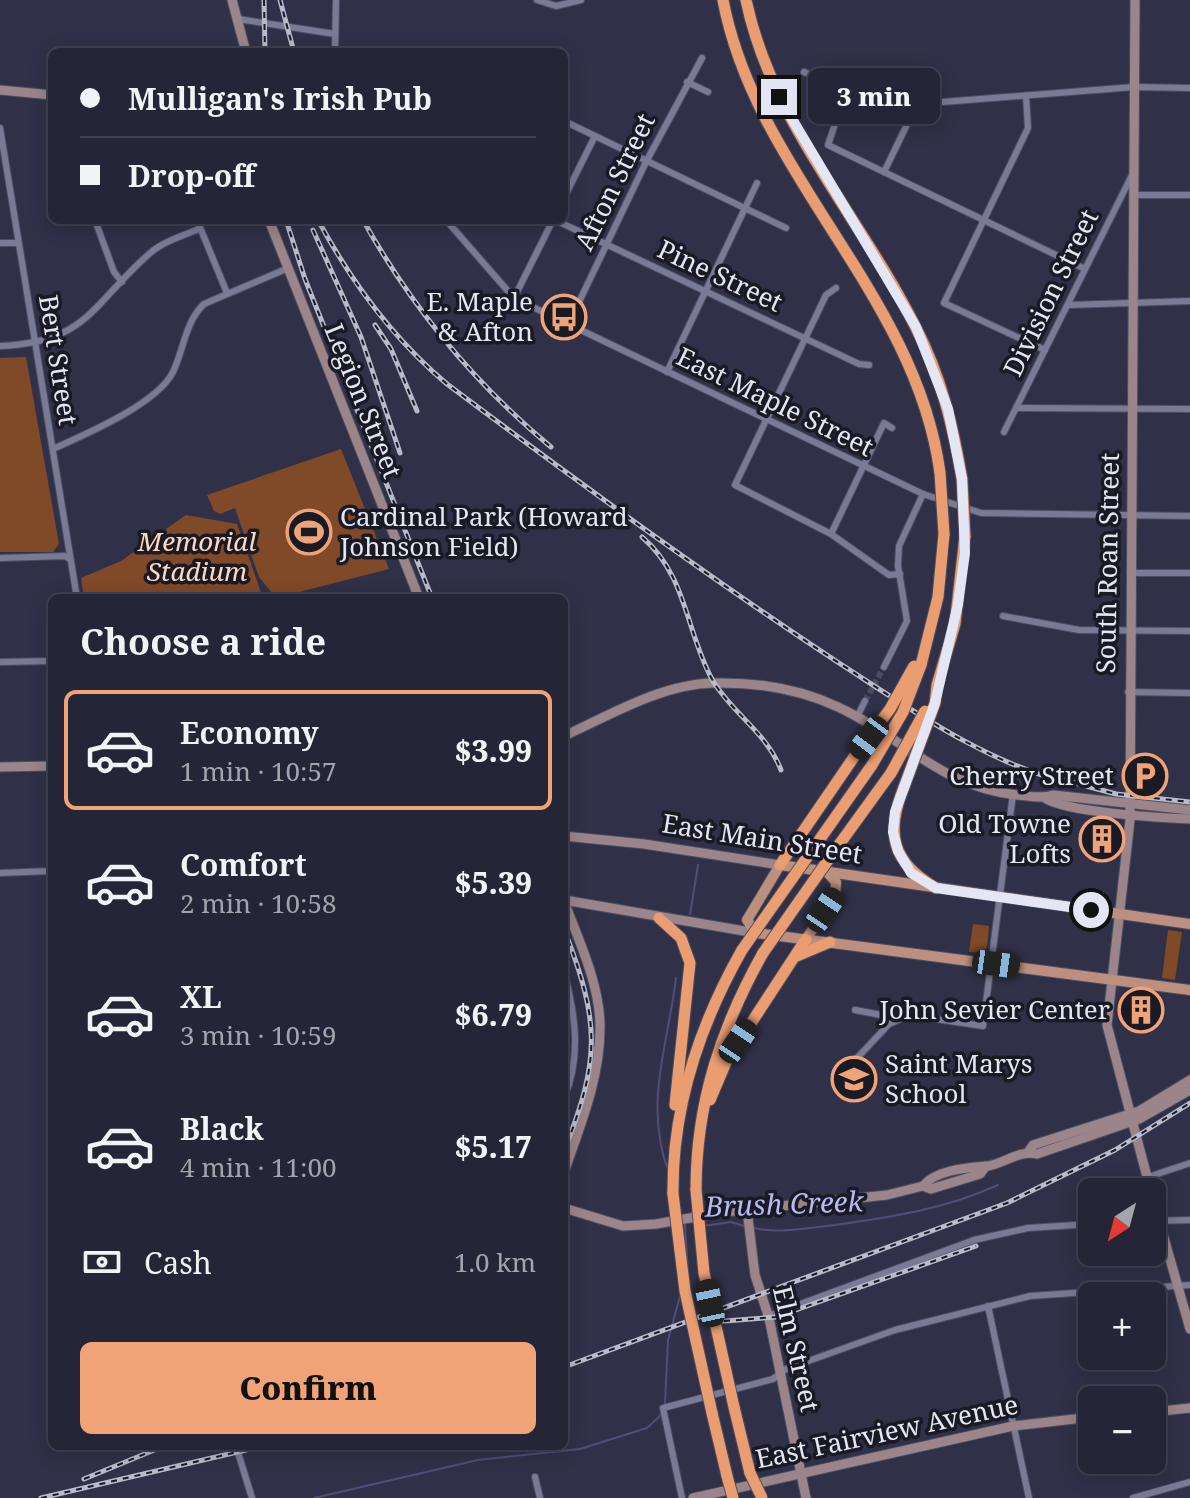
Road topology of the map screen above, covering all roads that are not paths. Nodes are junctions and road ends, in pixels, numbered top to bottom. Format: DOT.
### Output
graph roads {
  1 [pos="232,0"];
  2 [pos="336,0"];
  3 [pos="537,0"];
  4 [pos="581,0"];
  5 [pos="723,0"];
  6 [pos="746,0"];
  7 [pos="1135,0"];
  8 [pos="238,19"];
  9 [pos="335,34"];
  10 [pos="245,48"];
  11 [pos="335,48"];
  12 [pos="702,58"];
  13 [pos="804,72"];
  14 [pos="687,82"];
  15 [pos="1134,87"];
  16 [pos="1190,88"];
  17 [pos="0,90"];
  18 [pos="846,91"];
  19 [pos="708,92"];
  20 [pos="48,95"];
  21 [pos="1026,96"];
  22 [pos="911,118"];
  23 [pos="568,123"];
  24 [pos="0,128"];
  25 [pos="594,138"];
  26 [pos="646,162"];
  27 [pos="884,172"];
  28 [pos="1133,172"];
  29 [pos="757,183"];
  30 [pos="568,190"];
  31 [pos="1133,195"];
  32 [pos="1190,195"];
  33 [pos="745,210"];
  34 [pos="984,221"];
  35 [pos="96,224"];
  36 [pos="198,224"];
  37 [pos="270,224"];
  38 [pos="449,224"];
  39 [pos="552,224"];
  40 [pos="562,224"];
  41 [pos="786,228"];
  42 [pos="199,229"];
  43 [pos="0,243"];
  44 [pos="18,243"];
  45 [pos="607,245"];
  46 [pos="286,269"];
  47 [pos="1085,269"];
  48 [pos="122,282"];
  49 [pos="836,288"];
  50 [pos="705,291"];
  51 [pos="227,293"];
  52 [pos="514,298"];
  53 [pos="1133,300"];
  54 [pos="1190,301"];
  55 [pos="1069,305"];
  56 [pos="568,325"];
  57 [pos="805,338"];
  58 [pos="36,345"];
  59 [pos="0,346"];
  60 [pos="1045,350"];
  61 [pos="869,365"];
  62 [pos="667,372"];
  63 [pos="1016,408"];
  64 [pos="1131,408"];
  65 [pos="1190,409"];
  66 [pos="764,420"];
  67 [pos="892,428"];
  68 [pos="1004,432"];
  69 [pos="53,449"];
  70 [pos="863,465"];
  71 [pos="923,494"];
  72 [pos="1131,516"];
  73 [pos="1190,516"];
  74 [pos="831,534"];
  75 [pos="0,558"];
  76 [pos="70,559"];
  77 [pos="1130,573"];
  78 [pos="1190,573"];
  79 [pos="900,574"];
  80 [pos="76,594"];
  81 [pos="417,594"];
  82 [pos="1003,616"];
  83 [pos="1129,631"];
  84 [pos="1190,631"];
  85 [pos="48,661"];
  86 [pos="0,662"];
  87 [pos="918,666"];
  88 [pos="884,667"];
  89 [pos="938,679"];
  90 [pos="1128,692"];
  91 [pos="1190,693"];
  92 [pos="865,701"];
  93 [pos="857,717"];
  94 [pos="568,734"];
  95 [pos="48,766"];
  96 [pos="0,767"];
  97 [pos="1013,794"];
  98 [pos="1129,808"];
  99 [pos="1190,810"];
  100 [pos="1190,819"];
  101 [pos="568,837"];
  102 [pos="780,865"];
  103 [pos="48,871"];
  104 [pos="826,871"];
  105 [pos="0,873"];
  106 [pos="936,888"];
  107 [pos="999,897"];
  108 [pos="568,901"];
  109 [pos="568,912"];
  110 [pos="1119,914"];
  111 [pos="659,918"];
  112 [pos="1190,924"];
  113 [pos="756,933"];
  114 [pos="806,939"];
  115 [pos="830,942"];
  116 [pos="793,959"];
  117 [pos="990,964"];
  118 [pos="1112,980"];
  119 [pos="568,988"];
  120 [pos="1190,990"];
  121 [pos="855,1010"];
  122 [pos="897,1018"];
  123 [pos="858,1057"];
  124 [pos="1190,1080"];
  125 [pos="568,1085"];
  126 [pos="1190,1090"];
  127 [pos="1130,1118"];
  128 [pos="702,1119"];
  129 [pos="676,1131"];
  130 [pos="568,1160"];
  131 [pos="1190,1163"];
  132 [pos="1148,1177"];
  133 [pos="568,1209"];
  134 [pos="747,1215"];
  135 [pos="1190,1220"];
  136 [pos="1166,1221"];
  137 [pos="1078,1225"];
  138 [pos="1166,1253"];
  139 [pos="1177,1285"];
  140 [pos="1190,1285"];
  141 [pos="988,1306"];
  142 [pos="768,1316"];
  143 [pos="1190,1329"];
  144 [pos="779,1376"];
  145 [pos="1190,1408"];
  146 [pos="1166,1411"];
  147 [pos="1078,1419"];
  148 [pos="1013,1426"];
  149 [pos="237,1450"];
  150 [pos="748,1468"];
  151 [pos="726,1472"];
  152 [pos="800,1473"];
  153 [pos="535,1477"];
  154 [pos="1190,1482"];
  155 [pos="252,1498"];
  156 [pos="540,1498"];
  157 [pos="682,1498"];
  158 [pos="693,1498"];
  159 [pos="726,1498"];
  160 [pos="733,1498"];
  161 [pos="753,1498"];
  162 [pos="762,1498"];
  163 [pos="806,1498"];
  164 [pos="1029,1498"];
  165 [pos="1133,1498"];
  1 -- 8 [label="main road"];
  2 -- 9 [label="street"];
  3 -- 4 [label="street"];
  5 -- 87 [label="highway, bridge"];
  6 -- 89 [label="highway, bridge"];
  7 -- 15 [label="main road, South Roan Street"];
  8 -- 9 [label="street"];
  8 -- 10 [label="main road"];
  9 -- 11 [label="street"];
  12 -- 14 [label="street, Afton Street"];
  13 -- 18 [label="street"];
  14 -- 19 [label="street"];
  14 -- 26 [label="street, Afton Street"];
  15 -- 16 [label="street"];
  15 -- 21 [label="street"];
  15 -- 28 [label="main road, South Roan Street"];
  17 -- 20 [label="main road"];
  18 -- 22 [label="street"];
  18 -- 27 [label="street"];
  21 -- 22 [label="street"];
  21 -- 34 [label="street"];
  22 -- 27 [label="street"];
  23 -- 25 [label="street"];
  24 -- 44 [label="street, Bert Street"];
  25 -- 26 [label="street"];
  25 -- 30 [label="street"];
  26 -- 33 [label="street"];
  26 -- 45 [label="street, Afton Street"];
  27 -- 34 [label="street"];
  28 -- 31 [label="main road, South Roan Street"];
  28 -- 47 [label="street, Division Street"];
  29 -- 33 [label="street"];
  31 -- 32 [label="street"];
  31 -- 53 [label="main road, South Roan Street"];
  33 -- 41 [label="street"];
  33 -- 50 [label="street"];
  34 -- 47 [label="street"];
  34 -- 60 [label="street"];
  35 -- 48 [label="street"];
  36 -- 42 [label="street"];
  37 -- 46 [label="main road, Legion Street"];
  38 -- 52 [label="street, East Maple Street"];
  39 -- 52 [label="street"];
  40 -- 45 [label="street, Pine Street"];
  42 -- 48 [label="street"];
  42 -- 51 [label="street"];
  43 -- 44 [label="street"];
  44 -- 58 [label="street, Bert Street"];
  45 -- 50 [label="street, Pine Street"];
  45 -- 56 [label="street, Afton Street"];
  46 -- 51 [label="street"];
  46 -- 81 [label="main road, Legion Street"];
  47 -- 55 [label="street, Division Street"];
  48 -- 58 [label="street"];
  49 -- 57 [label="street"];
  50 -- 57 [label="street, Pine Street"];
  50 -- 62 [label="street"];
  51 -- 69 [label="street"];
  52 -- 56 [label="street, East Maple Street"];
  53 -- 54 [label="street"];
  53 -- 55 [label="street"];
  53 -- 64 [label="main road, South Roan Street"];
  55 -- 60 [label="street, Division Street"];
  56 -- 62 [label="street, East Maple Street"];
  57 -- 61 [label="street, Pine Street"];
  57 -- 66 [label="street"];
  58 -- 59 [label="street"];
  58 -- 69 [label="street, Bert Street"];
  60 -- 63 [label="street, Division Street"];
  62 -- 66 [label="street, East Maple Street"];
  63 -- 64 [label="street"];
  63 -- 68 [label="street, Division Street"];
  64 -- 65 [label="street"];
  64 -- 72 [label="main road, South Roan Street"];
  66 -- 70 [label="street, East Maple Street"];
  66 -- 74 [label="street"];
  67 -- 70 [label="street"];
  69 -- 76 [label="street, Bert Street"];
  70 -- 71 [label="street, East Maple Street"];
  70 -- 74 [label="street"];
  71 -- 72 [label="street, East Maple Street"];
  71 -- 79 [label="street"];
  72 -- 73 [label="street, East Maple Street"];
  72 -- 77 [label="main road, South Roan Street"];
  74 -- 79 [label="street"];
  75 -- 76 [label="street"];
  76 -- 80 [label="street, Bert Street"];
  77 -- 78 [label="street"];
  77 -- 83 [label="main road, South Roan Street"];
  79 -- 88 [label="street"];
  82 -- 83 [label="street"];
  83 -- 84 [label="street"];
  83 -- 90 [label="main road, South Roan Street"];
  85 -- 86 [label="street"];
  87 -- 102 [label="highway, bridge"];
  87 -- 129 [label="highway, bridge"];
  89 -- 106 [label="highway, bridge"];
  89 -- 128 [label="highway, bridge"];
  90 -- 91 [label="street"];
  90 -- 98 [label="main road, South Roan Street"];
  92 -- 93 [label="street"];
  93 -- 94 [label="main road"];
  93 -- 97 [label="main road"];
  95 -- 96 [label="main road"];
  97 -- 98 [label="main road"];
  97 -- 107 [label="street"];
  98 -- 99 [label="main road"];
  98 -- 100 [label="main road"];
  98 -- 110 [label="main road, South Roan Street"];
  101 -- 102 [label="main road, East Main Street"];
  102 -- 104 [label="main road, East Main Street"];
  102 -- 113 [label="main road"];
  103 -- 105 [label="street"];
  104 -- 106 [label="main road, East Main Street"];
  104 -- 114 [label="main road"];
  106 -- 107 [label="main road, East Main Street"];
  107 -- 110 [label="main road, East Main Street"];
  107 -- 117 [label="street"];
  108 -- 111 [label="main road"];
  109 -- 130 [label="main road"];
  110 -- 112 [label="main road, East Main Street"];
  110 -- 118 [label="main road, South Roan Street"];
  111 -- 113 [label="main road"];
  111 -- 129 [label="highway"];
  113 -- 114 [label="main road"];
  114 -- 115 [label="main road"];
  114 -- 116 [label="highway"];
  115 -- 116 [label="highway"];
  115 -- 117 [label="main road"];
  116 -- 128 [label="highway"];
  117 -- 118 [label="main road"];
  117 -- 122 [label="street"];
  118 -- 120 [label="main road"];
  118 -- 127 [label="main road, South Roan Street"];
  119 -- 125 [label="street"];
  121 -- 122 [label="street"];
  122 -- 123 [label="street"];
  124 -- 127 [label="main road"];
  126 -- 127 [label="main road"];
  127 -- 132 [label="main road, South Roan Street"];
  127 -- 134 [label="main road"];
  128 -- 150 [label="highway, bridge"];
  129 -- 151 [label="highway, bridge"];
  131 -- 132 [label="street"];
  133 -- 134 [label="main road"];
  134 -- 142 [label="main road, Elm Street"];
  135 -- 136 [label="street"];
  137 -- 142 [label="street"];
  138 -- 139 [label="main road, South Roan Street"];
  139 -- 140 [label="street"];
  139 -- 141 [label="street"];
  139 -- 143 [label="main road, South Roan Street"];
  141 -- 144 [label="street"];
  141 -- 148 [label="street"];
  142 -- 144 [label="main road, Elm Street"];
  144 -- 152 [label="main road, Elm Street"];
  144 -- 157 [label="street"];
  145 -- 146 [label="main road"];
  147 -- 148 [label="main road, East Fairview Avenue"];
  148 -- 152 [label="main road, East Fairview Avenue"];
  148 -- 164 [label="street"];
  149 -- 155 [label="street"];
  150 -- 161 [label="highway, bridge"];
  150 -- 162 [label="highway, bridge"];
  151 -- 159 [label="highway, bridge"];
  151 -- 160 [label="highway, bridge"];
  152 -- 158 [label="main road, East Fairview Avenue"];
  152 -- 163 [label="main road, Elm Street"];
  153 -- 156 [label="street"];
  154 -- 165 [label="street"];
}
